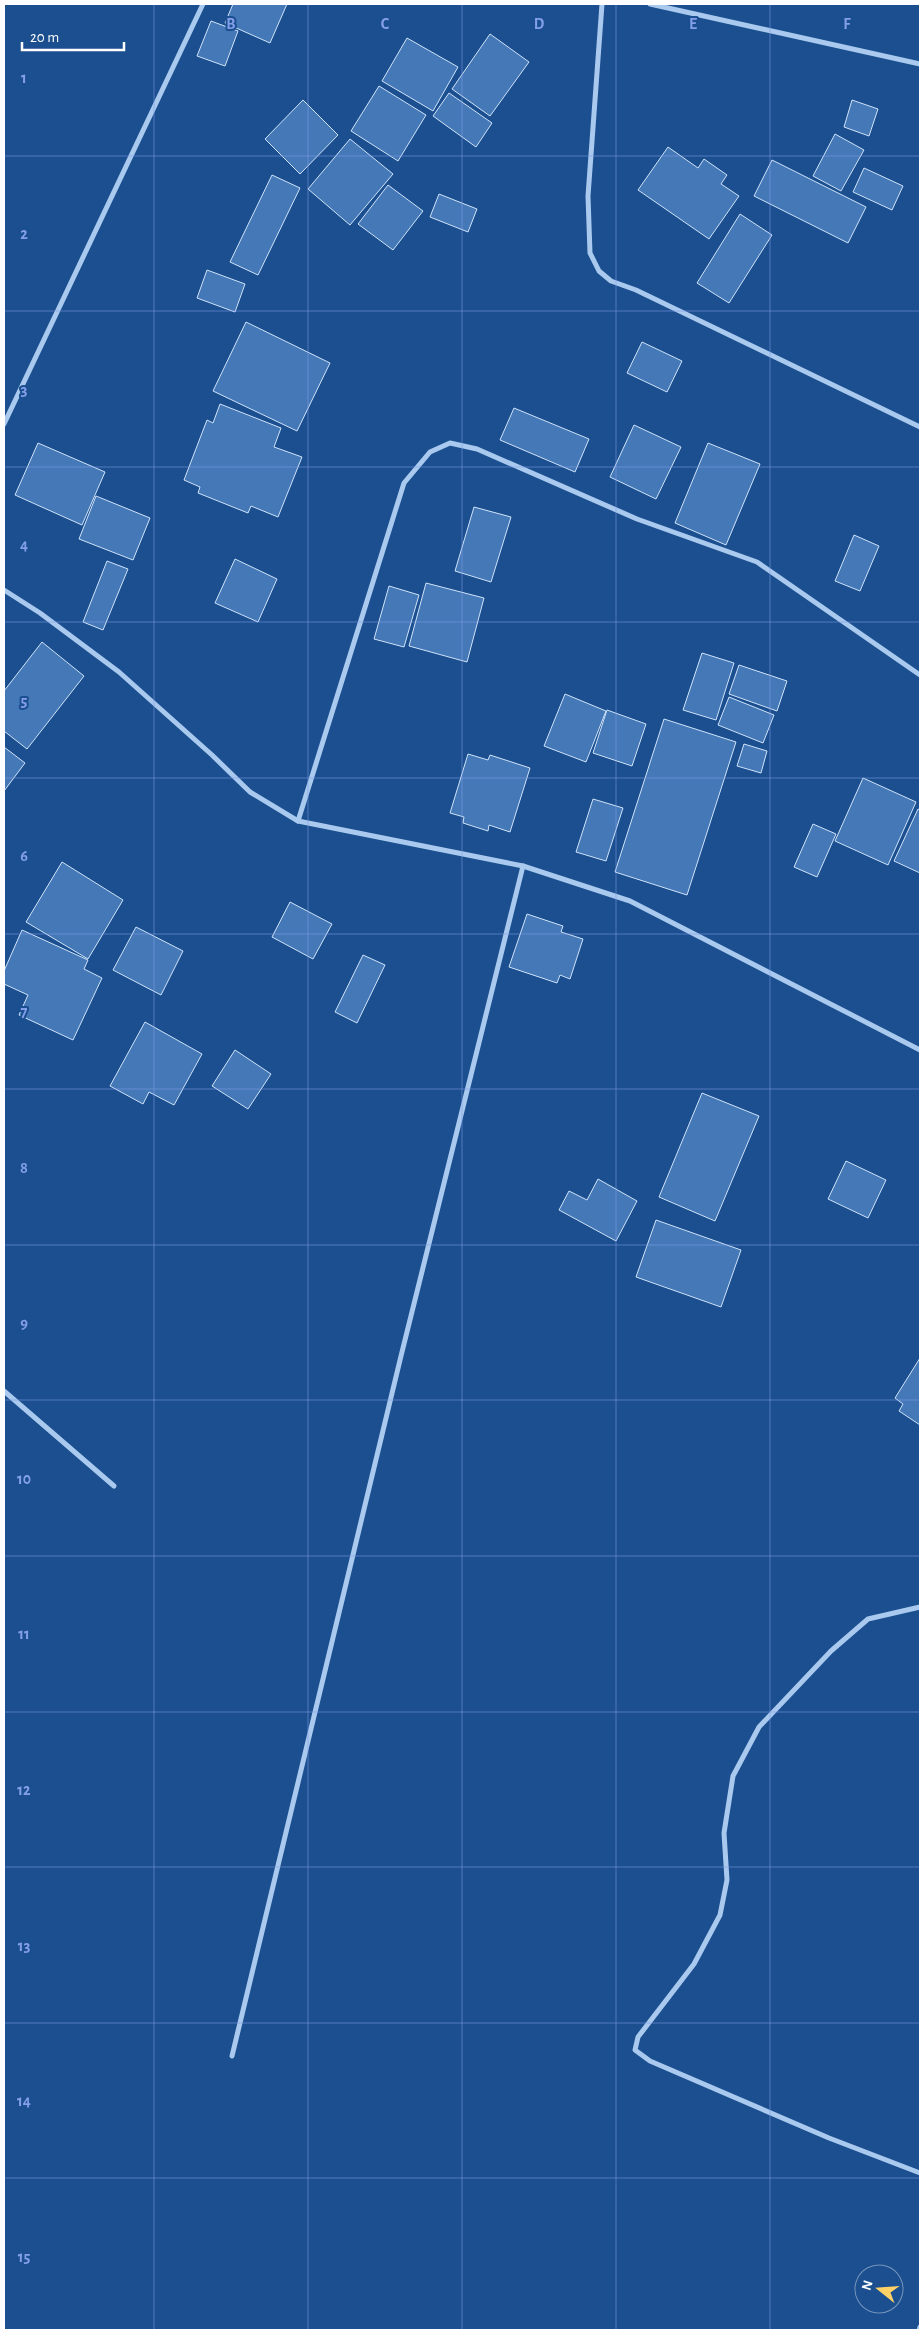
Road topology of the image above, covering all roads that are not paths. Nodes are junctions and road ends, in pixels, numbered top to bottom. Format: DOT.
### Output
graph roads {
  1 [pos="203,4"];
  2 [pos="602,4"];
  3 [pos="650,4"];
  4 [pos="920,64"];
  5 [pos="4,424"];
  6 [pos="920,427"];
  7 [pos="4,590"];
  8 [pos="920,675"];
  9 [pos="298,821"];
  10 [pos="523,866"];
  11 [pos="920,1050"];
  12 [pos="4,1391"];
  13 [pos="114,1486"];
  14 [pos="920,1607"];
  15 [pos="232,2056"];
  16 [pos="920,2173"];
  17 [pos="920,2327"];
  18 [pos="919,2330"];
  1 -- 5 [label="street"];
  2 -- 6 [label="street"];
  3 -- 4 [label="street"];
  7 -- 9 [label="street"];
  8 -- 9 [label="street"];
  9 -- 10 [label="street"];
  10 -- 11 [label="street"];
  10 -- 15 [label="street"];
  12 -- 13 [label="street"];
  14 -- 16 [label="street"];
  17 -- 18 [label="street"];
}
